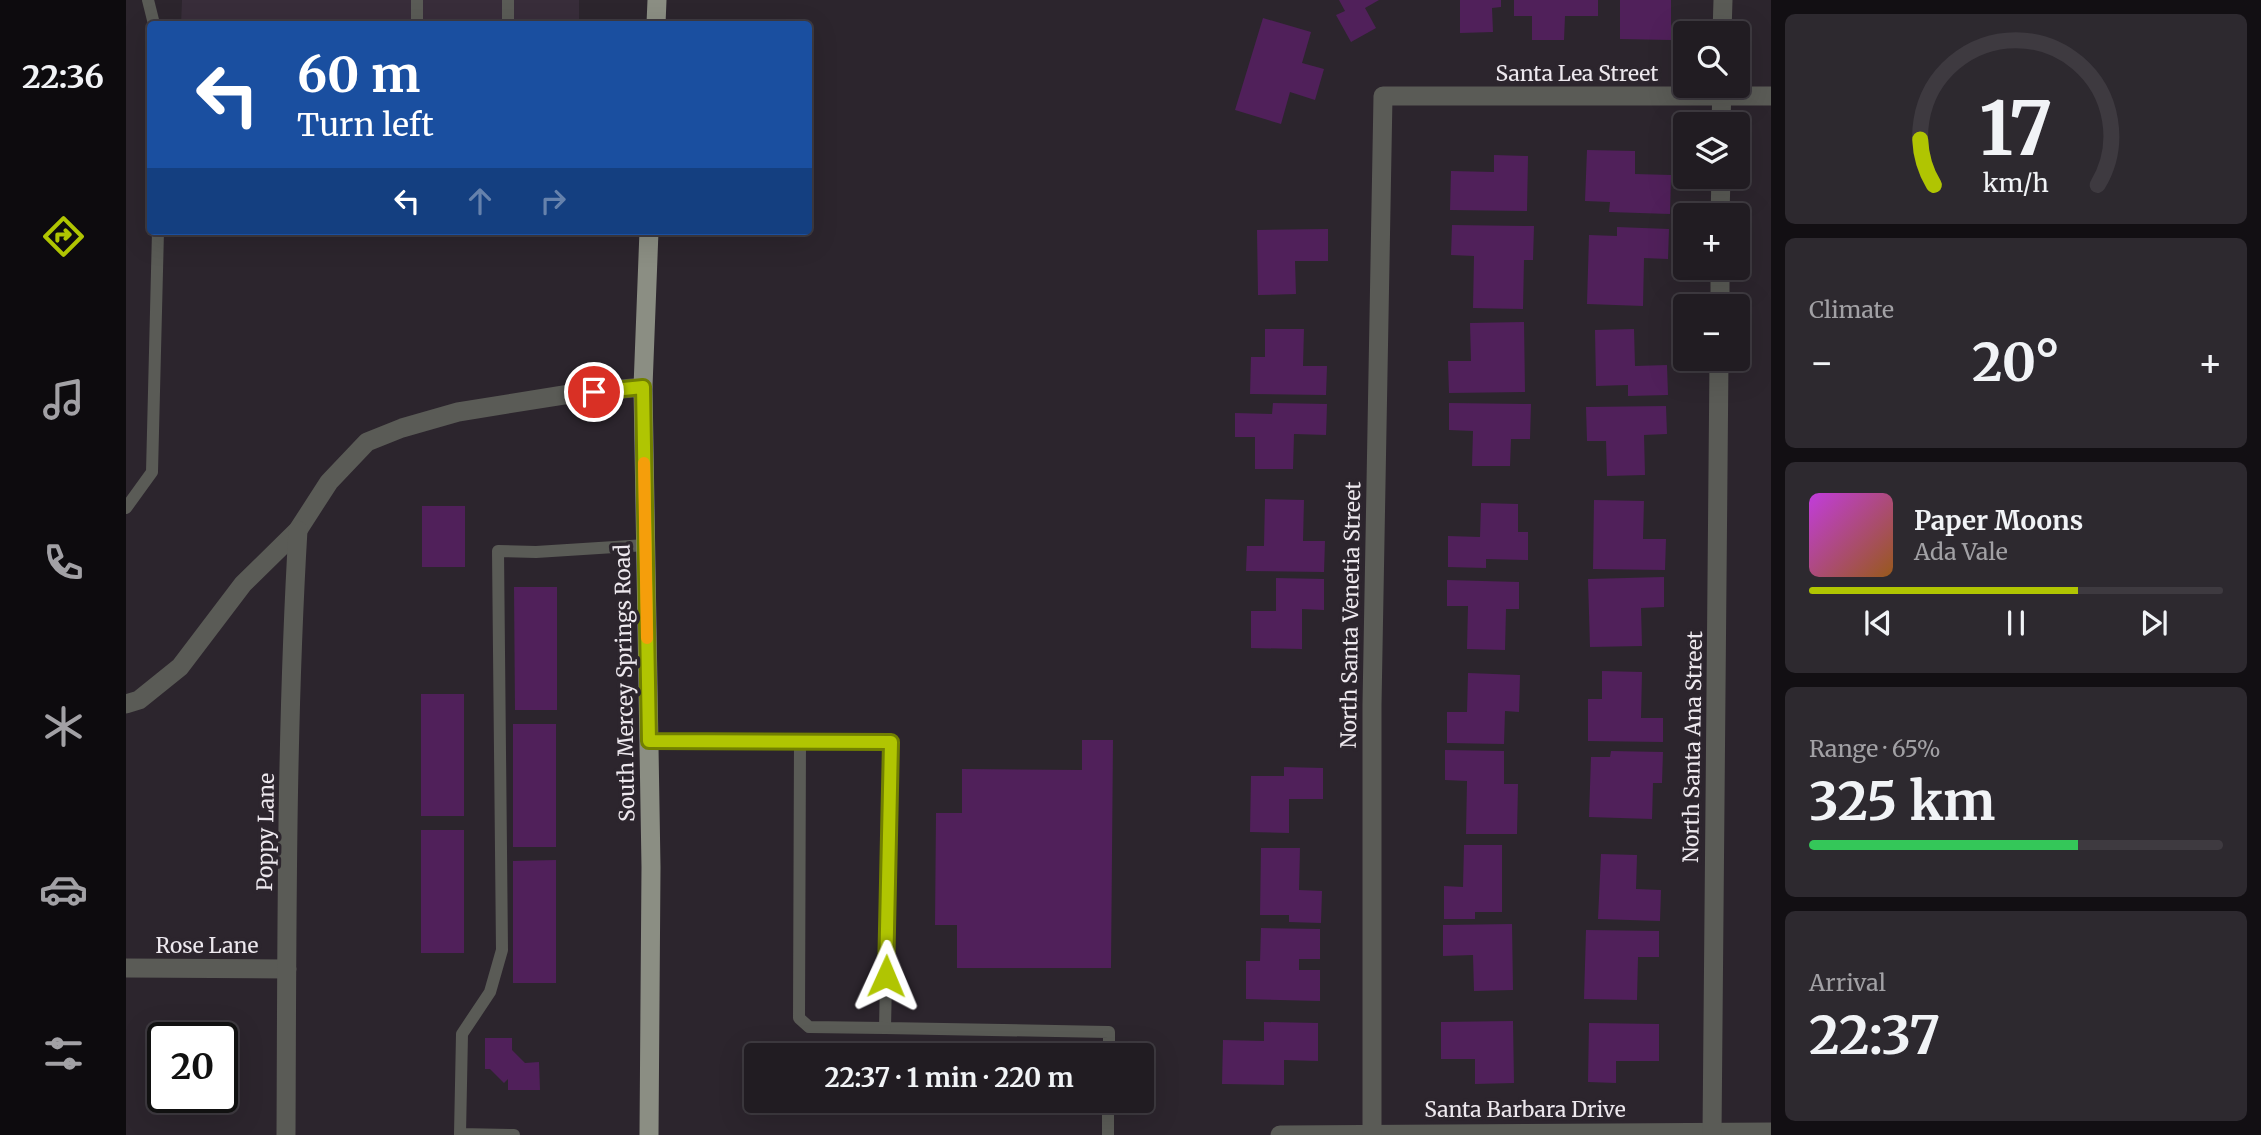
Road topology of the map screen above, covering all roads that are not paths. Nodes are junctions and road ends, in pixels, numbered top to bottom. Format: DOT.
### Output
graph roads {
  1 [pos="148,0"];
  2 [pos="417,0"];
  3 [pos="508,0"];
  4 [pos="657,0"];
  5 [pos="1723,0"];
  6 [pos="153,21"];
  7 [pos="417,21"];
  8 [pos="508,21"];
  9 [pos="656,21"];
  10 [pos="1722,21"];
  11 [pos="1673,92"];
  12 [pos="1750,94"];
  13 [pos="1383,96"];
  14 [pos="1771,96"];
  15 [pos="158,235"];
  16 [pos="649,235"];
  17 [pos="1719,371"];
  18 [pos="643,387"];
  19 [pos="126,508"];
  20 [pos="298,530"];
  21 [pos="646,545"];
  22 [pos="126,704"];
  23 [pos="649,741"];
  24 [pos="800,741"];
  25 [pos="126,968"];
  26 [pos="287,969"];
  27 [pos="885,1028"];
  28 [pos="1109,1043"];
  29 [pos="1108,1113"];
  30 [pos="1771,1132"];
  31 [pos="1712,1133"];
  32 [pos="1372,1134"];
  33 [pos="286,1135"];
  34 [pos="460,1135"];
  35 [pos="514,1135"];
  36 [pos="649,1135"];
  37 [pos="1108,1135"];
  38 [pos="1280,1135"];
  1 -- 6 [label="lane"];
  2 -- 7 [label="lane"];
  3 -- 8 [label="lane"];
  4 -- 9 [label="main road"];
  5 -- 10 [label="street"];
  11 -- 13 [label="street, Santa Lea Street"];
  12 -- 14 [label="street, Santa Lea Street"];
  13 -- 32 [label="street, North Santa Venetia Street"];
  15 -- 19 [label="lane"];
  16 -- 18 [label="main road, South Mercey Springs Road"];
  17 -- 31 [label="street, North Santa Ana Street"];
  18 -- 20 [label="street, Poppy Lane"];
  18 -- 21 [label="main road, South Mercey Springs Road"];
  20 -- 22 [label="street, Poppy Lane"];
  20 -- 26 [label="street, Poppy Lane"];
  21 -- 23 [label="main road, South Mercey Springs Road"];
  21 -- 34 [label="lane"];
  23 -- 24 [label="lane"];
  23 -- 36 [label="main road, South Mercey Springs Road"];
  24 -- 27 [label="lane"];
  24 -- 27 [label="lane"];
  25 -- 26 [label="street, Rose Lane"];
  26 -- 33 [label="street, Poppy Lane"];
  27 -- 28 [label="lane"];
  29 -- 37 [label="lane"];
  30 -- 31 [label="street, Santa Barbara Drive"];
  31 -- 32 [label="street, Santa Barbara Drive"];
  32 -- 38 [label="street, Santa Barbara Drive"];
  34 -- 35 [label="lane"];
}
